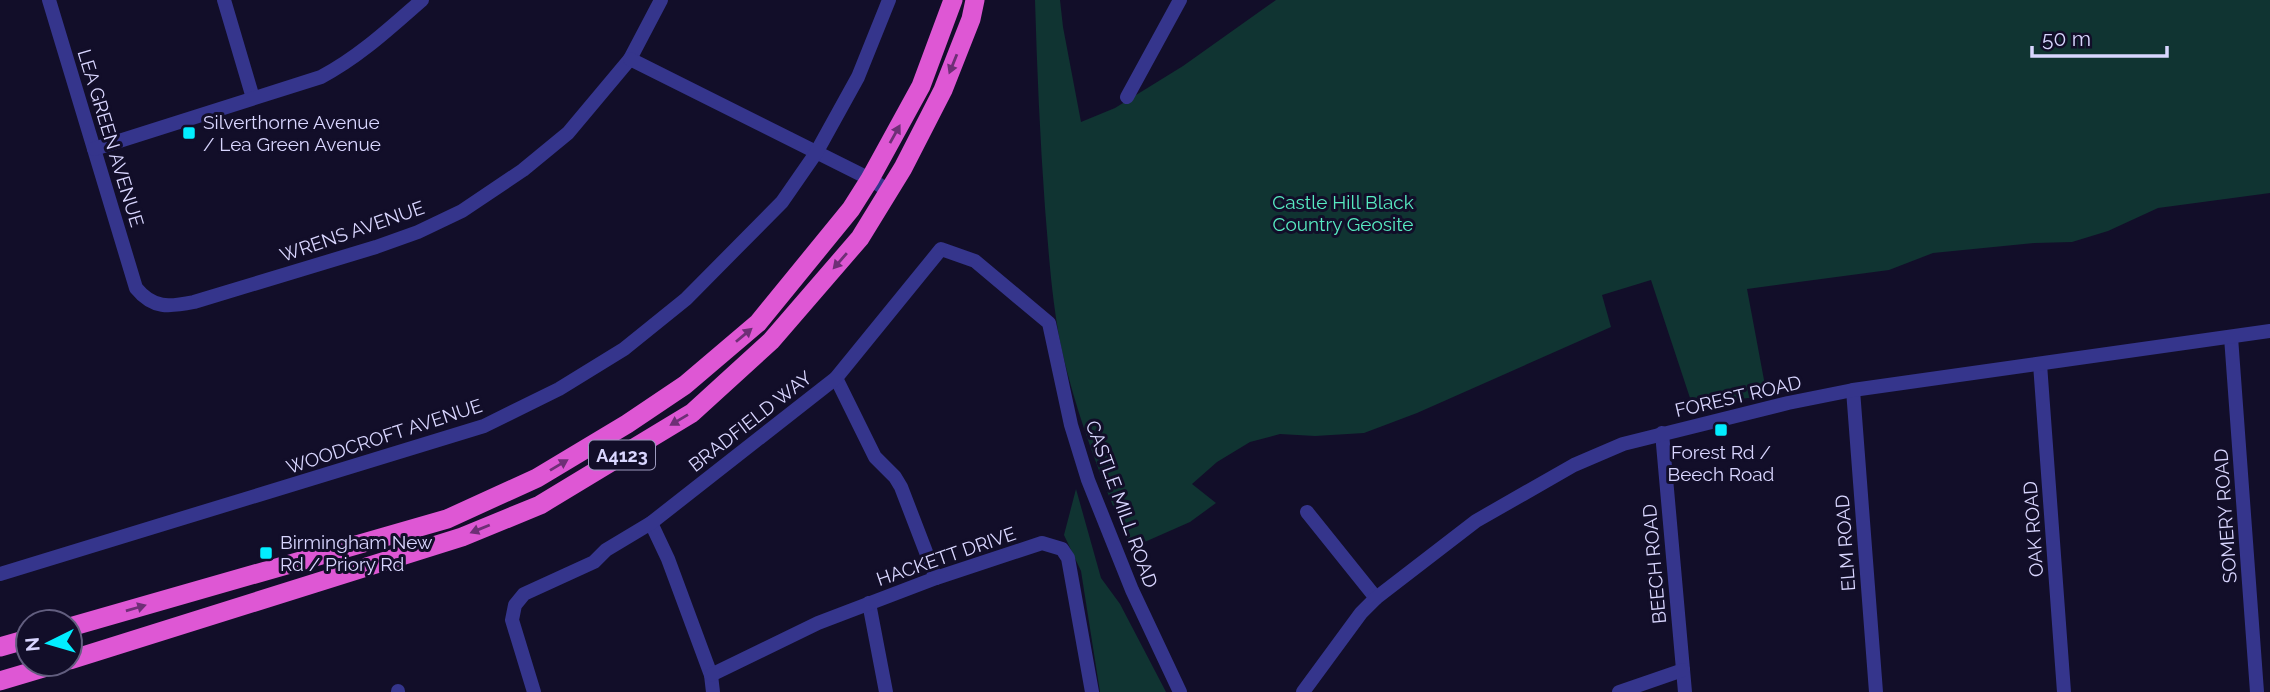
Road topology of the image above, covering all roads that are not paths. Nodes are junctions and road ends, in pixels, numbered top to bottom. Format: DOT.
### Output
graph roads {
  1 [pos="49,0"];
  2 [pos="224,0"];
  3 [pos="422,0"];
  4 [pos="661,0"];
  5 [pos="889,0"];
  6 [pos="953,0"];
  7 [pos="975,0"];
  8 [pos="1180,0"];
  9 [pos="630,59"];
  10 [pos="1127,97"];
  11 [pos="253,98"];
  12 [pos="94,149"];
  13 [pos="816,153"];
  14 [pos="870,178"];
  15 [pos="889,191"];
  16 [pos="136,288"];
  17 [pos="1049,323"];
  18 [pos="2270,331"];
  19 [pos="2231,337"];
  20 [pos="2040,364"];
  21 [pos="836,378"];
  22 [pos="1853,390"];
  23 [pos="1662,433"];
  24 [pos="1307,512"];
  25 [pos="650,523"];
  26 [pos="0,574"];
  27 [pos="936,578"];
  28 [pos="1376,598"];
  29 [pos="869,603"];
  30 [pos="84,623"];
  31 [pos="84,656"];
  32 [pos="1683,670"];
  33 [pos="711,675"];
  34 [pos="534,692"];
  35 [pos="713,692"];
  36 [pos="886,692"];
  37 [pos="1093,692"];
  38 [pos="1180,692"];
  39 [pos="1303,692"];
  40 [pos="1619,692"];
  41 [pos="1685,692"];
  42 [pos="1876,692"];
  43 [pos="2064,692"];
  44 [pos="2257,692"];
  1 -- 12 [label="street, LEA GREEN AVENUE"];
  2 -- 11 [label="street"];
  3 -- 11 [label="street"];
  4 -- 9 [label="street, WRENS AVENUE"];
  5 -- 13 [label="street, WOODCROFT AVENUE"];
  14 -- 6 [label="highway, A4123, one-way"];
  7 -- 15 [label="highway, A4123, one-way"];
  8 -- 10 [label="street"];
  9 -- 13 [label="street"];
  9 -- 16 [label="street, WRENS AVENUE"];
  11 -- 12 [label="street"];
  12 -- 16 [label="street, LEA GREEN AVENUE"];
  13 -- 14 [label="street"];
  13 -- 26 [label="street, WOODCROFT AVENUE"];
  14 -- 15 [label="street"];
  30 -- 14 [label="highway, A4123, one-way"];
  15 -- 31 [label="highway, A4123, one-way"];
  17 -- 21 [label="street, BRADFIELD WAY"];
  17 -- 38 [label="street, CASTLE MILL ROAD"];
  18 -- 19 [label="street, FOREST ROAD"];
  19 -- 20 [label="street, FOREST ROAD"];
  19 -- 44 [label="street, SOMERY ROAD"];
  20 -- 22 [label="street, FOREST ROAD"];
  20 -- 43 [label="street, OAK ROAD"];
  21 -- 25 [label="street, BRADFIELD WAY"];
  21 -- 27 [label="street"];
  22 -- 23 [label="street, FOREST ROAD"];
  22 -- 42 [label="street, ELM ROAD"];
  23 -- 28 [label="street, FOREST ROAD"];
  23 -- 32 [label="street, BEECH ROAD"];
  24 -- 28 [label="street"];
  25 -- 33 [label="street"];
  25 -- 34 [label="street, BRADFIELD WAY"];
  27 -- 29 [label="street, HACKETT DRIVE"];
  27 -- 37 [label="street, HACKETT DRIVE"];
  28 -- 39 [label="street, FOREST ROAD"];
  29 -- 33 [label="street, HACKETT DRIVE"];
  29 -- 36 [label="street"];
  32 -- 40 [label="street"];
  32 -- 41 [label="street, BEECH ROAD"];
  33 -- 35 [label="street"];
}
